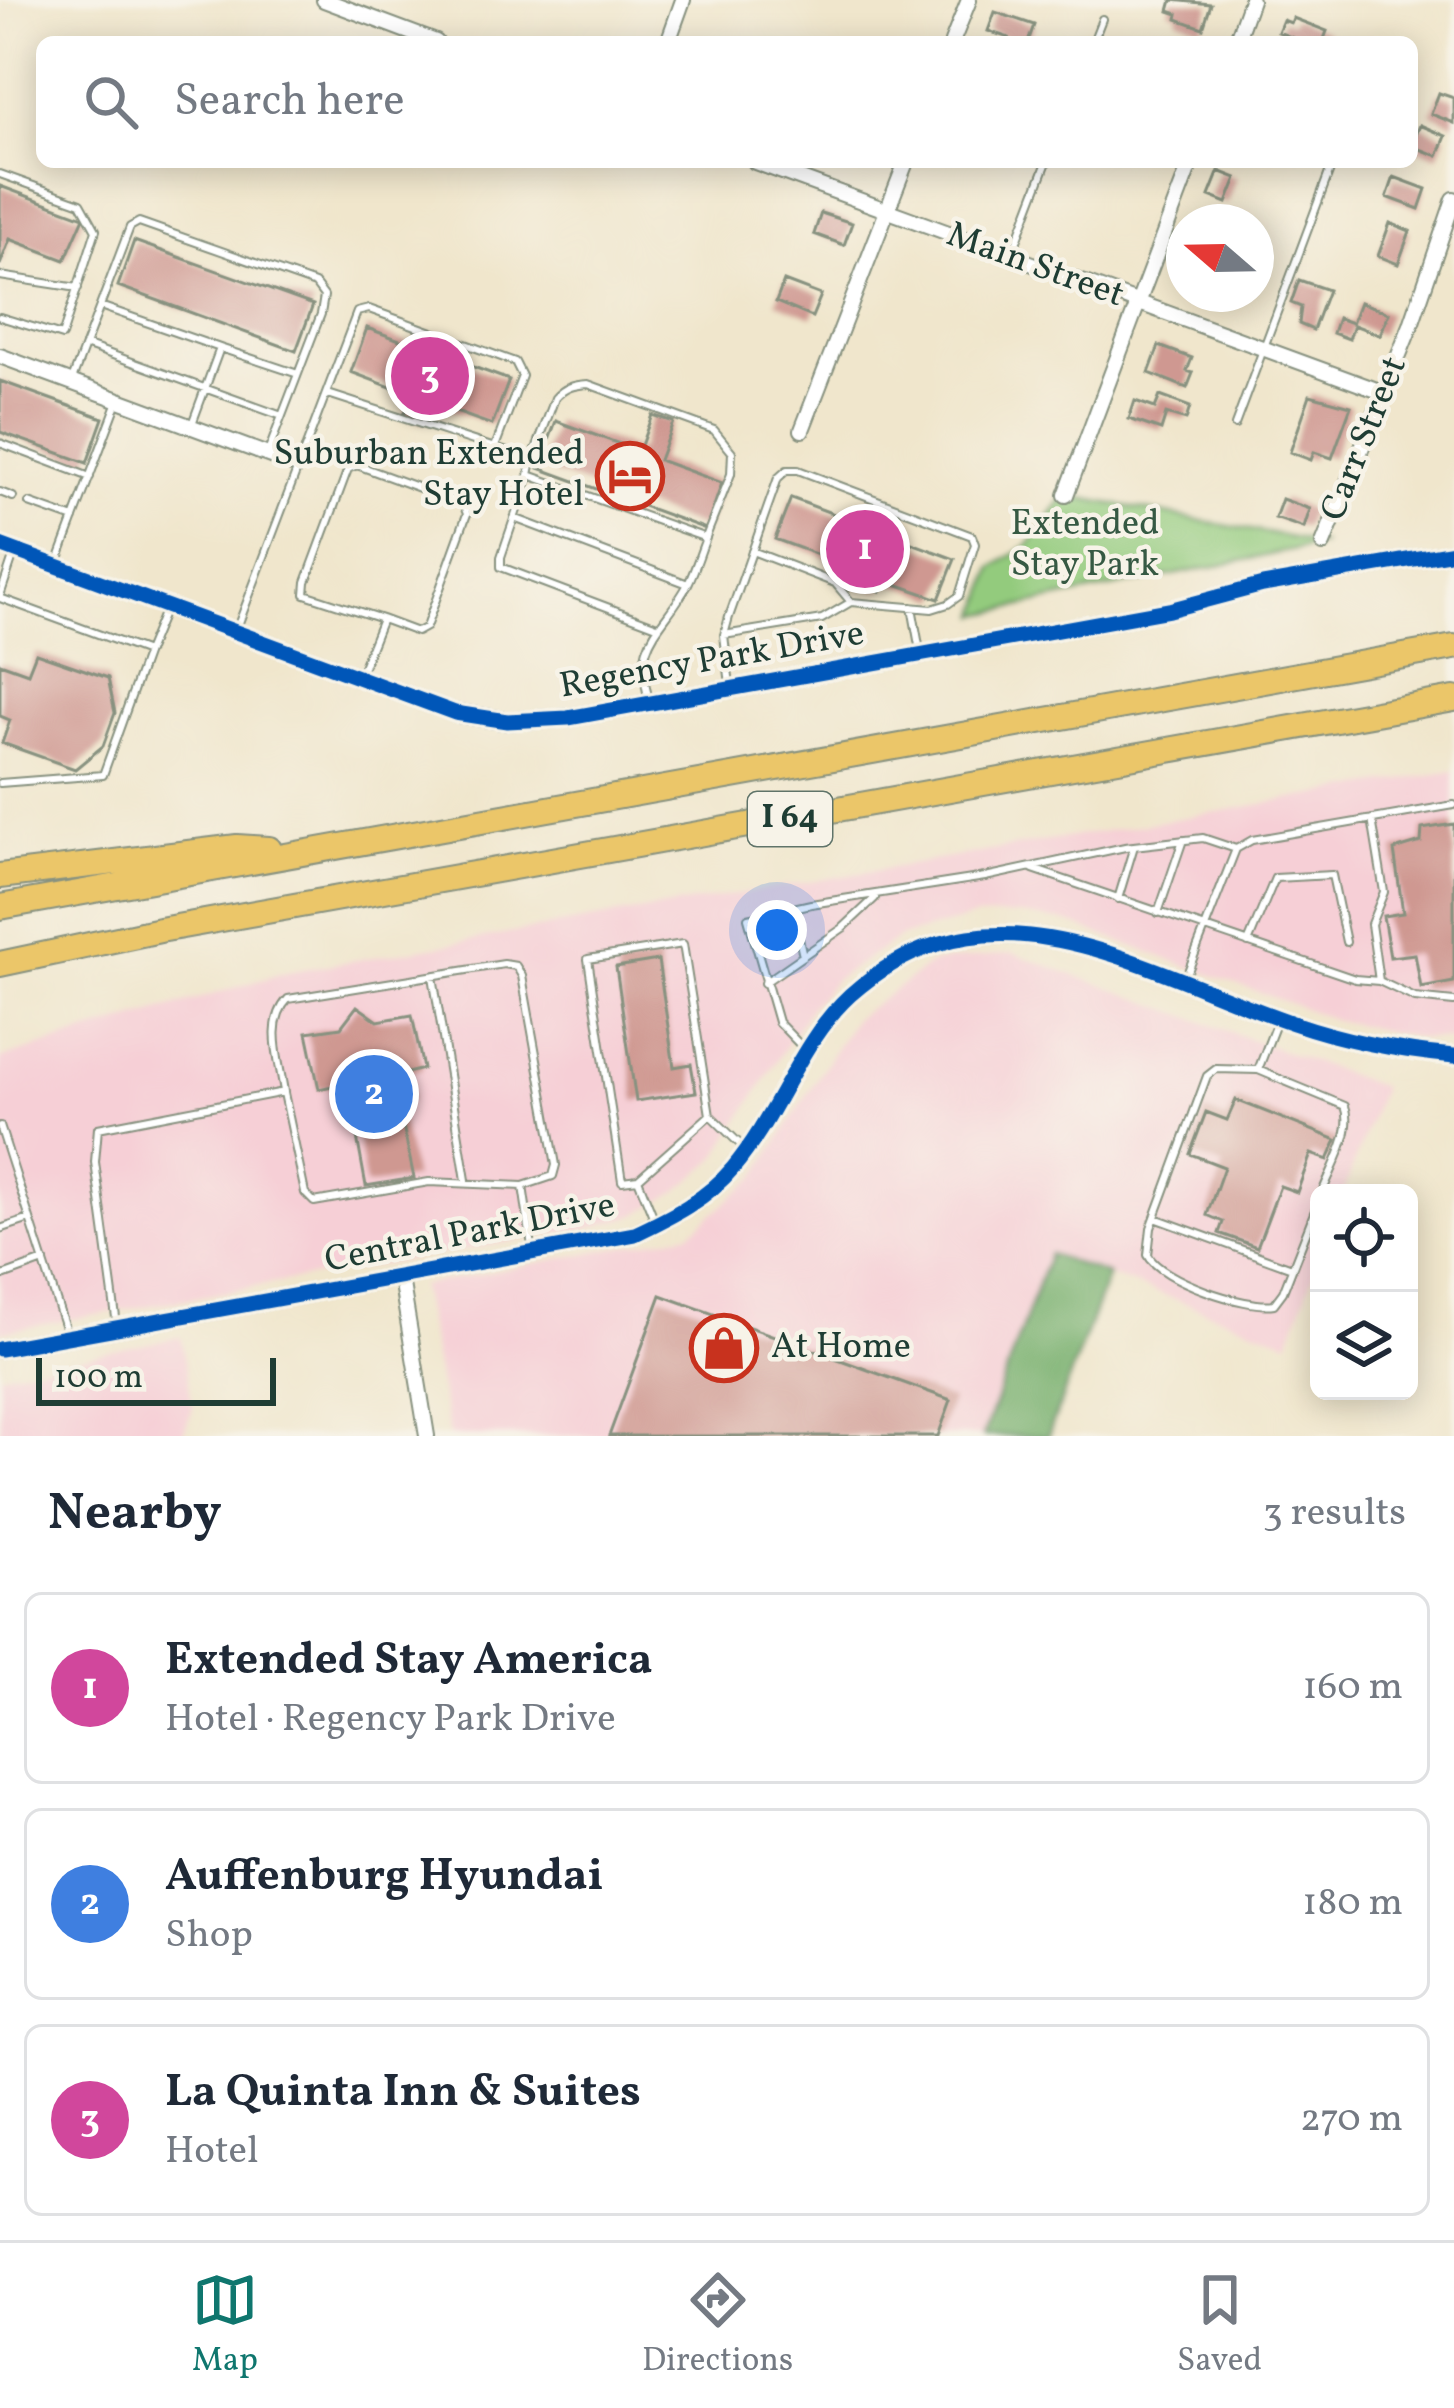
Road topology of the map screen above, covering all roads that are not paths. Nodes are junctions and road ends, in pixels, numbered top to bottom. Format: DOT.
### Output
graph roads {
  1 [pos="324,0"];
  2 [pos="683,0"];
  3 [pos="969,0"];
  4 [pos="1251,0"];
  5 [pos="1102,19"];
  6 [pos="420,36"];
  7 [pos="670,36"];
  8 [pos="954,36"];
  9 [pos="1095,36"];
  10 [pos="1238,36"];
  11 [pos="772,168"];
  12 [pos="904,168"];
  13 [pos="1045,168"];
  14 [pos="1189,168"];
  15 [pos="1331,168"];
  16 [pos="0,174"];
  17 [pos="1454,199"];
  18 [pos="886,212"];
  19 [pos="1010,257"];
  20 [pos="0,276"];
  21 [pos="78,289"];
  22 [pos="1139,304"];
  23 [pos="100,306"];
  24 [pos="0,316"];
  25 [pos="85,345"];
  26 [pos="220,348"];
  27 [pos="1261,348"];
  28 [pos="0,356"];
  29 [pos="298,374"];
  30 [pos="70,383"];
  31 [pos="205,388"];
  32 [pos="1382,392"];
  33 [pos="328,394"];
  34 [pos="118,401"];
  35 [pos="282,416"];
  36 [pos="1235,425"];
  37 [pos="191,428"];
  38 [pos="802,430"];
  39 [pos="0,443"];
  40 [pos="495,447"];
  41 [pos="267,455"];
  42 [pos="532,460"];
  43 [pos="296,465"];
  44 [pos="529,475"];
  45 [pos="90,477"];
  46 [pos="0,492"];
  47 [pos="1066,495"];
  48 [pos="13,497"];
  49 [pos="29,502"];
  50 [pos="514,518"];
  51 [pos="74,519"];
  52 [pos="706,538"];
  53 [pos="1323,544"];
  54 [pos="8,548"];
  55 [pos="752,551"];
  56 [pos="1454,553"];
  57 [pos="57,566"];
  58 [pos="688,584"];
  59 [pos="0,597"];
  60 [pos="851,602"];
  61 [pos="166,606"];
  62 [pos="912,607"];
  63 [pos="382,620"];
  64 [pos="658,626"];
  65 [pos="236,632"];
  66 [pos="724,635"];
  67 [pos="1454,646"];
  68 [pos="147,652"];
  69 [pos="921,654"];
  70 [pos="359,678"];
  71 [pos="731,688"];
  72 [pos="1454,699"];
  73 [pos="650,703"];
  74 [pos="0,783"];
  75 [pos="1454,805"];
  76 [pos="1372,819"];
  77 [pos="1183,840"];
  78 [pos="1134,846"];
  79 [pos="1236,849"];
  80 [pos="313,851"];
  81 [pos="1030,867"];
  82 [pos="0,876"];
  83 [pos="877,896"];
  84 [pos="1118,899"];
  85 [pos="0,907"];
  86 [pos="792,908"];
  87 [pos="1158,913"];
  88 [pos="1204,929"];
  89 [pos="1346,942"];
  90 [pos="1248,943"];
  91 [pos="803,956"];
  92 [pos="0,964"];
  93 [pos="433,976"];
  94 [pos="1379,981"];
  95 [pos="1184,982"];
  96 [pos="764,983"];
  97 [pos="1454,1002"];
  98 [pos="1279,1018"];
  99 [pos="806,1052"];
  100 [pos="1454,1056"];
  101 [pos="1258,1070"];
  102 [pos="284,1092"];
  103 [pos="710,1115"];
  104 [pos="0,1126"];
  105 [pos="746,1150"];
  106 [pos="638,1178"];
  107 [pos="466,1180"];
  108 [pos="1324,1184"];
  109 [pos="523,1186"];
  110 [pos="1154,1218"];
  111 [pos="30,1219"];
  112 [pos="1310,1222"];
  113 [pos="656,1224"];
  114 [pos="0,1229"];
  115 [pos="533,1254"];
  116 [pos="44,1261"];
  117 [pos="1292,1268"];
  118 [pos="0,1277"];
  119 [pos="401,1278"];
  120 [pos="118,1328"];
  121 [pos="68,1337"];
  122 [pos="0,1349"];
  123 [pos="427,1436"];
  1 -- 6 [label="street"];
  2 -- 7 [label="street"];
  3 -- 8 [label="street"];
  4 -- 10 [label="street"];
  5 -- 9 [label="lane"];
  11 -- 18 [label="street, Main Street"];
  12 -- 18 [label="street"];
  13 -- 19 [label="lane"];
  14 -- 22 [label="street"];
  15 -- 27 [label="lane"];
  16 -- 21 [label="lane"];
  17 -- 32 [label="street, Carr Street"];
  18 -- 19 [label="street, Main Street"];
  18 -- 38 [label="street"];
  19 -- 22 [label="street, Main Street"];
  20 -- 21 [label="lane"];
  21 -- 24 [label="lane"];
  22 -- 27 [label="street, Main Street"];
  22 -- 47 [label="street"];
  23 -- 25 [label="lane"];
  23 -- 26 [label="lane"];
  23 -- 29 [label="lane"];
  25 -- 30 [label="lane"];
  25 -- 31 [label="lane"];
  26 -- 29 [label="lane"];
  26 -- 31 [label="lane"];
  27 -- 32 [label="street, Main Street"];
  27 -- 36 [label="lane"];
  28 -- 30 [label="street"];
  29 -- 35 [label="lane"];
  30 -- 34 [label="street"];
  31 -- 35 [label="lane"];
  31 -- 37 [label="lane"];
  32 -- 53 [label="street, Carr Street"];
  33 -- 40 [label="lane"];
  33 -- 40 [label="lane"];
  33 -- 43 [label="lane"];
  34 -- 37 [label="street"];
  34 -- 45 [label="lane"];
  35 -- 41 [label="lane"];
  37 -- 41 [label="street"];
  39 -- 45 [label="lane"];
  40 -- 42 [label="lane"];
  41 -- 43 [label="street"];
  42 -- 44 [label="lane"];
  42 -- 52 [label="lane"];
  43 -- 65 [label="lane"];
  44 -- 50 [label="lane"];
  44 -- 52 [label="lane"];
  45 -- 51 [label="lane"];
  46 -- 48 [label="lane"];
  49 -- 51 [label="lane"];
  50 -- 58 [label="lane"];
  50 -- 64 [label="lane"];
  51 -- 57 [label="lane"];
  52 -- 58 [label="lane"];
  54 -- 57 [label="street, Regency Park Drive"];
  54 -- 59 [label="lane"];
  55 -- 60 [label="lane"];
  55 -- 62 [label="lane"];
  55 -- 66 [label="lane"];
  56 -- 69 [label="street, Regency Park Drive"];
  57 -- 61 [label="street, Regency Park Drive"];
  58 -- 64 [label="lane"];
  59 -- 68 [label="lane"];
  60 -- 62 [label="lane"];
  60 -- 66 [label="lane"];
  61 -- 65 [label="street, Regency Park Drive"];
  61 -- 68 [label="lane"];
  62 -- 69 [label="lane"];
  63 -- 63 [label="lane"];
  63 -- 70 [label="lane"];
  64 -- 73 [label="lane"];
  65 -- 70 [label="street, Regency Park Drive"];
  66 -- 71 [label="lane"];
  67 -- 80 [label="highway, I 64"];
  68 -- 74 [label="lane"];
  69 -- 71 [label="street, Regency Park Drive"];
  70 -- 73 [label="street, Regency Park Drive"];
  71 -- 73 [label="street, Regency Park Drive"];
  72 -- 92 [label="highway, I 64"];
  75 -- 76 [label="lane"];
  76 -- 79 [label="lane"];
  76 -- 94 [label="lane"];
  77 -- 78 [label="lane"];
  77 -- 79 [label="lane"];
  77 -- 87 [label="lane"];
  78 -- 81 [label="lane"];
  78 -- 84 [label="lane"];
  79 -- 88 [label="lane"];
  80 -- 82 [label="highway"];
  80 -- 85 [label="highway, I 64"];
  81 -- 83 [label="lane"];
  81 -- 84 [label="lane"];
  83 -- 86 [label="lane"];
  83 -- 91 [label="lane"];
  84 -- 87 [label="lane"];
  86 -- 91 [label="lane"];
  86 -- 96 [label="lane"];
  87 -- 88 [label="lane"];
  88 -- 90 [label="lane"];
  88 -- 95 [label="lane"];
  89 -- 90 [label="lane"];
  90 -- 94 [label="lane"];
  91 -- 96 [label="lane"];
  93 -- 102 [label="lane"];
  93 -- 107 [label="lane"];
  93 -- 109 [label="lane"];
  94 -- 97 [label="lane"];
  95 -- 98 [label="street, Central Park Drive"];
  95 -- 99 [label="street, Central Park Drive"];
  96 -- 99 [label="lane"];
  98 -- 100 [label="street, Central Park Drive"];
  98 -- 101 [label="lane"];
  99 -- 105 [label="street, Central Park Drive"];
  101 -- 108 [label="lane"];
  101 -- 110 [label="lane"];
  102 -- 107 [label="lane"];
  102 -- 120 [label="lane"];
  103 -- 105 [label="lane"];
  103 -- 106 [label="lane"];
  103 -- 106 [label="lane"];
  104 -- 111 [label="lane"];
  105 -- 113 [label="street, Central Park Drive"];
  106 -- 113 [label="lane"];
  107 -- 109 [label="lane"];
  109 -- 115 [label="lane"];
  110 -- 117 [label="lane"];
  110 -- 117 [label="lane"];
  111 -- 114 [label="lane"];
  111 -- 116 [label="lane"];
  112 -- 117 [label="lane"];
  113 -- 115 [label="street, Central Park Drive"];
  115 -- 119 [label="street, Central Park Drive"];
  116 -- 118 [label="lane"];
  116 -- 121 [label="lane"];
  119 -- 120 [label="street, Central Park Drive"];
  119 -- 123 [label="street"];
  120 -- 121 [label="street, Central Park Drive"];
  121 -- 122 [label="street, Central Park Drive"];
}
